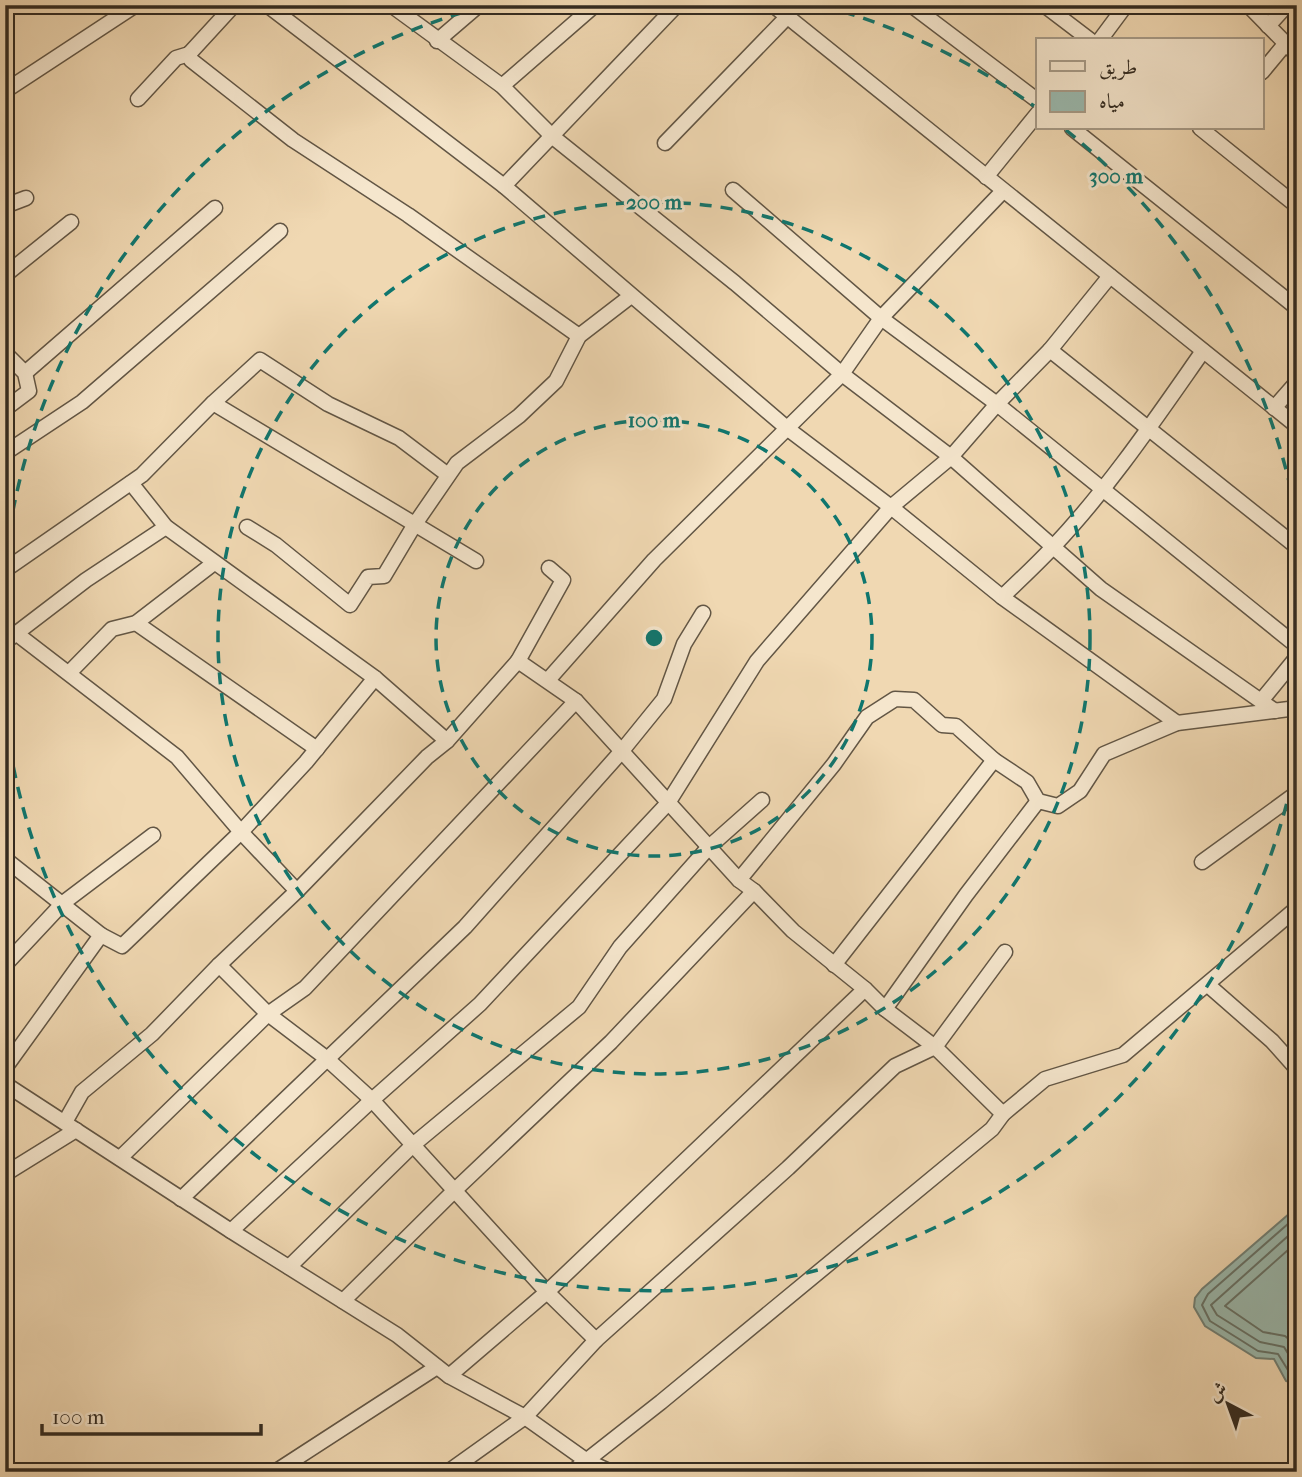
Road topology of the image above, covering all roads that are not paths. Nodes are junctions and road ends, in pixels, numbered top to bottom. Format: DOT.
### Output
graph roads {
  1 [pos="136,5"];
  2 [pos="234,5"];
  3 [pos="267,5"];
  4 [pos="391,5"];
  5 [pos="479,5"];
  6 [pos="595,5"];
  7 [pos="677,5"];
  8 [pos="773,5"];
  9 [pos="911,5"];
  10 [pos="1044,5"];
  11 [pos="1126,5"];
  12 [pos="1248,5"];
  13 [pos="1287,5"];
  14 [pos="788,16"];
  15 [pos="1268,26"];
  16 [pos="1087,38"];
  17 [pos="1101,38"];
  18 [pos="437,41"];
  19 [pos="1286,43"];
  20 [pos="189,54"];
  21 [pos="1297,55"];
  22 [pos="1264,70"];
  23 [pos="502,86"];
  24 [pos="5,91"];
  25 [pos="138,99"];
  26 [pos="1036,99"];
  27 [pos="1036,115"];
  28 [pos="1074,130"];
  29 [pos="1208,130"];
  30 [pos="553,136"];
  31 [pos="665,143"];
  32 [pos="986,177"];
  33 [pos="504,186"];
  34 [pos="733,190"];
  35 [pos="1003,191"];
  36 [pos="26,198"];
  37 [pos="5,206"];
  38 [pos="1297,206"];
  39 [pos="215,208"];
  40 [pos="72,222"];
  41 [pos="280,231"];
  42 [pos="5,275"];
  43 [pos="1110,276"];
  44 [pos="631,296"];
  45 [pos="1297,308"];
  46 [pos="881,318"];
  47 [pos="579,336"];
  48 [pos="1050,350"];
  49 [pos="1203,351"];
  50 [pos="5,354"];
  51 [pos="25,373"];
  52 [pos="842,374"];
  53 [pos="1297,382"];
  54 [pos="213,403"];
  55 [pos="997,404"];
  56 [pos="1274,408"];
  57 [pos="5,409"];
  58 [pos="1297,426"];
  59 [pos="1150,428"];
  60 [pos="788,429"];
  61 [pos="5,453"];
  62 [pos="951,457"];
  63 [pos="447,475"];
  64 [pos="131,483"];
  65 [pos="1102,489"];
  66 [pos="891,507"];
  67 [pos="415,524"];
  68 [pos="166,527"];
  69 [pos="247,527"];
  70 [pos="1054,547"];
  71 [pos="1297,547"];
  72 [pos="477,561"];
  73 [pos="214,562"];
  74 [pos="549,568"];
  75 [pos="5,570"];
  76 [pos="1002,597"];
  77 [pos="703,613"];
  78 [pos="136,623"];
  79 [pos="11,638"];
  80 [pos="1297,646"];
  81 [pos="1297,657"];
  82 [pos="518,661"];
  83 [pos="69,673"];
  84 [pos="375,678"];
  85 [pos="548,680"];
  86 [pos="576,701"];
  87 [pos="1261,701"];
  88 [pos="1297,708"];
  89 [pos="1275,711"];
  90 [pos="1177,723"];
  91 [pos="447,741"];
  92 [pos="317,749"];
  93 [pos="621,752"];
  94 [pos="993,760"];
  95 [pos="1297,793"];
  96 [pos="762,800"];
  97 [pos="1038,801"];
  98 [pos="668,803"];
  99 [pos="241,832"];
  100 [pos="153,835"];
  101 [pos="709,846"];
  102 [pos="5,859"];
  103 [pos="1202,862"];
  104 [pos="739,880"];
  105 [pos="297,891"];
  106 [pos="754,891"];
  107 [pos="63,903"];
  108 [pos="1297,908"];
  109 [pos="96,941"];
  110 [pos="1005,952"];
  111 [pos="5,965"];
  112 [pos="219,965"];
  113 [pos="834,965"];
  114 [pos="1208,985"];
  115 [pos="865,989"];
  116 [pos="885,1009"];
  117 [pos="268,1014"];
  118 [pos="935,1047"];
  119 [pos="326,1058"];
  120 [pos="5,1068"];
  121 [pos="1297,1069"];
  122 [pos="5,1084"];
  123 [pos="372,1100"];
  124 [pos="1003,1114"];
  125 [pos="71,1126"];
  126 [pos="414,1144"];
  127 [pos="120,1158"];
  128 [pos="5,1174"];
  129 [pos="455,1190"];
  130 [pos="181,1199"];
  131 [pos="231,1231"];
  132 [pos="289,1267"];
  133 [pos="547,1292"];
  134 [pos="343,1301"];
  135 [pos="596,1340"];
  136 [pos="443,1372"];
  137 [pos="525,1417"];
  138 [pos="587,1461"];
  139 [pos="275,1472"];
  140 [pos="448,1472"];
  141 [pos="572,1472"];
  142 [pos="611,1472"];
  1 -- 24 [label="street"];
  2 -- 20 [label="street"];
  3 -- 33 [label="street"];
  4 -- 18 [label="street"];
  5 -- 18 [label="street"];
  6 -- 23 [label="street"];
  7 -- 30 [label="street"];
  8 -- 14 [label="street"];
  9 -- 26 [label="street"];
  10 -- 16 [label="street"];
  11 -- 17 [label="street"];
  12 -- 15 [label="street"];
  13 -- 15 [label="street"];
  14 -- 31 [label="street"];
  14 -- 32 [label="street"];
  15 -- 19 [label="street"];
  18 -- 23 [label="street"];
  19 -- 21 [label="street"];
  19 -- 22 [label="street"];
  20 -- 25 [label="street"];
  20 -- 47 [label="street"];
  23 -- 30 [label="street"];
  27 -- 32 [label="street"];
  28 -- 45 [label="street"];
  29 -- 38 [label="street"];
  30 -- 33 [label="street"];
  30 -- 52 [label="street"];
  32 -- 35 [label="street"];
  33 -- 44 [label="street"];
  34 -- 46 [label="street"];
  35 -- 43 [label="street"];
  35 -- 46 [label="street"];
  36 -- 37 [label="street"];
  39 -- 51 [label="street"];
  40 -- 42 [label="street"];
  41 -- 61 [label="street"];
  43 -- 48 [label="street"];
  43 -- 49 [label="street"];
  44 -- 47 [label="street"];
  44 -- 60 [label="street"];
  46 -- 52 [label="street"];
  46 -- 55 [label="street"];
  47 -- 63 [label="street"];
  48 -- 55 [label="street"];
  48 -- 59 [label="street"];
  49 -- 56 [label="street"];
  49 -- 59 [label="street"];
  50 -- 51 [label="street"];
  51 -- 57 [label="street"];
  52 -- 60 [label="street"];
  52 -- 62 [label="street"];
  53 -- 56 [label="street"];
  54 -- 63 [label="street"];
  54 -- 64 [label="street"];
  54 -- 67 [label="street"];
  55 -- 62 [label="street"];
  55 -- 65 [label="street"];
  56 -- 58 [label="street"];
  59 -- 65 [label="street"];
  59 -- 71 [label="street"];
  60 -- 66 [label="street"];
  60 -- 85 [label="street"];
  62 -- 66 [label="street"];
  62 -- 70 [label="street"];
  63 -- 67 [label="street"];
  64 -- 68 [label="street"];
  64 -- 75 [label="street"];
  65 -- 70 [label="street"];
  65 -- 80 [label="street"];
  66 -- 76 [label="street"];
  66 -- 98 [label="street"];
  67 -- 69 [label="street"];
  67 -- 72 [label="street"];
  68 -- 73 [label="street"];
  68 -- 79 [label="street"];
  70 -- 76 [label="street"];
  70 -- 87 [label="street"];
  73 -- 78 [label="street"];
  73 -- 84 [label="street"];
  74 -- 82 [label="street"];
  76 -- 90 [label="street"];
  77 -- 93 [label="street"];
  78 -- 83 [label="street"];
  78 -- 92 [label="street"];
  79 -- 83 [label="street"];
  81 -- 87 [label="street"];
  82 -- 85 [label="street"];
  82 -- 91 [label="street"];
  83 -- 99 [label="street"];
  84 -- 91 [label="street"];
  84 -- 92 [label="street"];
  85 -- 86 [label="street"];
  86 -- 93 [label="street"];
  86 -- 117 [label="street"];
  87 -- 89 [label="street"];
  88 -- 89 [label="street"];
  89 -- 90 [label="street"];
  90 -- 97 [label="street"];
  91 -- 105 [label="street"];
  92 -- 99 [label="street"];
  93 -- 98 [label="street"];
  93 -- 119 [label="street"];
  94 -- 97 [label="street"];
  94 -- 104 [label="street"];
  94 -- 113 [label="street"];
  95 -- 103 [label="street"];
  96 -- 101 [label="street"];
  97 -- 116 [label="street"];
  98 -- 101 [label="street"];
  98 -- 123 [label="street"];
  99 -- 105 [label="street"];
  99 -- 109 [label="street"];
  100 -- 107 [label="street"];
  101 -- 104 [label="street"];
  101 -- 126 [label="street"];
  102 -- 107 [label="street"];
  104 -- 106 [label="street"];
  105 -- 112 [label="street"];
  106 -- 113 [label="street"];
  106 -- 129 [label="street"];
  107 -- 109 [label="street"];
  107 -- 111 [label="street"];
  108 -- 114 [label="street"];
  109 -- 120 [label="street"];
  110 -- 118 [label="street"];
  112 -- 117 [label="street"];
  112 -- 125 [label="street"];
  113 -- 115 [label="street"];
  114 -- 121 [label="street"];
  114 -- 124 [label="street"];
  115 -- 116 [label="street"];
  115 -- 133 [label="street"];
  116 -- 118 [label="street"];
  117 -- 119 [label="street"];
  117 -- 127 [label="street"];
  118 -- 124 [label="street"];
  118 -- 135 [label="street"];
  119 -- 123 [label="street"];
  119 -- 130 [label="street"];
  122 -- 125 [label="street"];
  123 -- 126 [label="street"];
  123 -- 131 [label="street"];
  124 -- 138 [label="street"];
  125 -- 127 [label="street"];
  125 -- 128 [label="street"];
  126 -- 129 [label="street"];
  126 -- 132 [label="street"];
  127 -- 130 [label="street"];
  129 -- 133 [label="street"];
  129 -- 134 [label="street"];
  130 -- 131 [label="street"];
  131 -- 132 [label="street"];
  132 -- 134 [label="street"];
  133 -- 135 [label="street"];
  133 -- 136 [label="street"];
  134 -- 136 [label="street"];
  135 -- 137 [label="street"];
  136 -- 137 [label="street"];
  136 -- 139 [label="street"];
  137 -- 138 [label="street"];
  137 -- 140 [label="street"];
  138 -- 141 [label="street"];
  138 -- 142 [label="street"];
}
